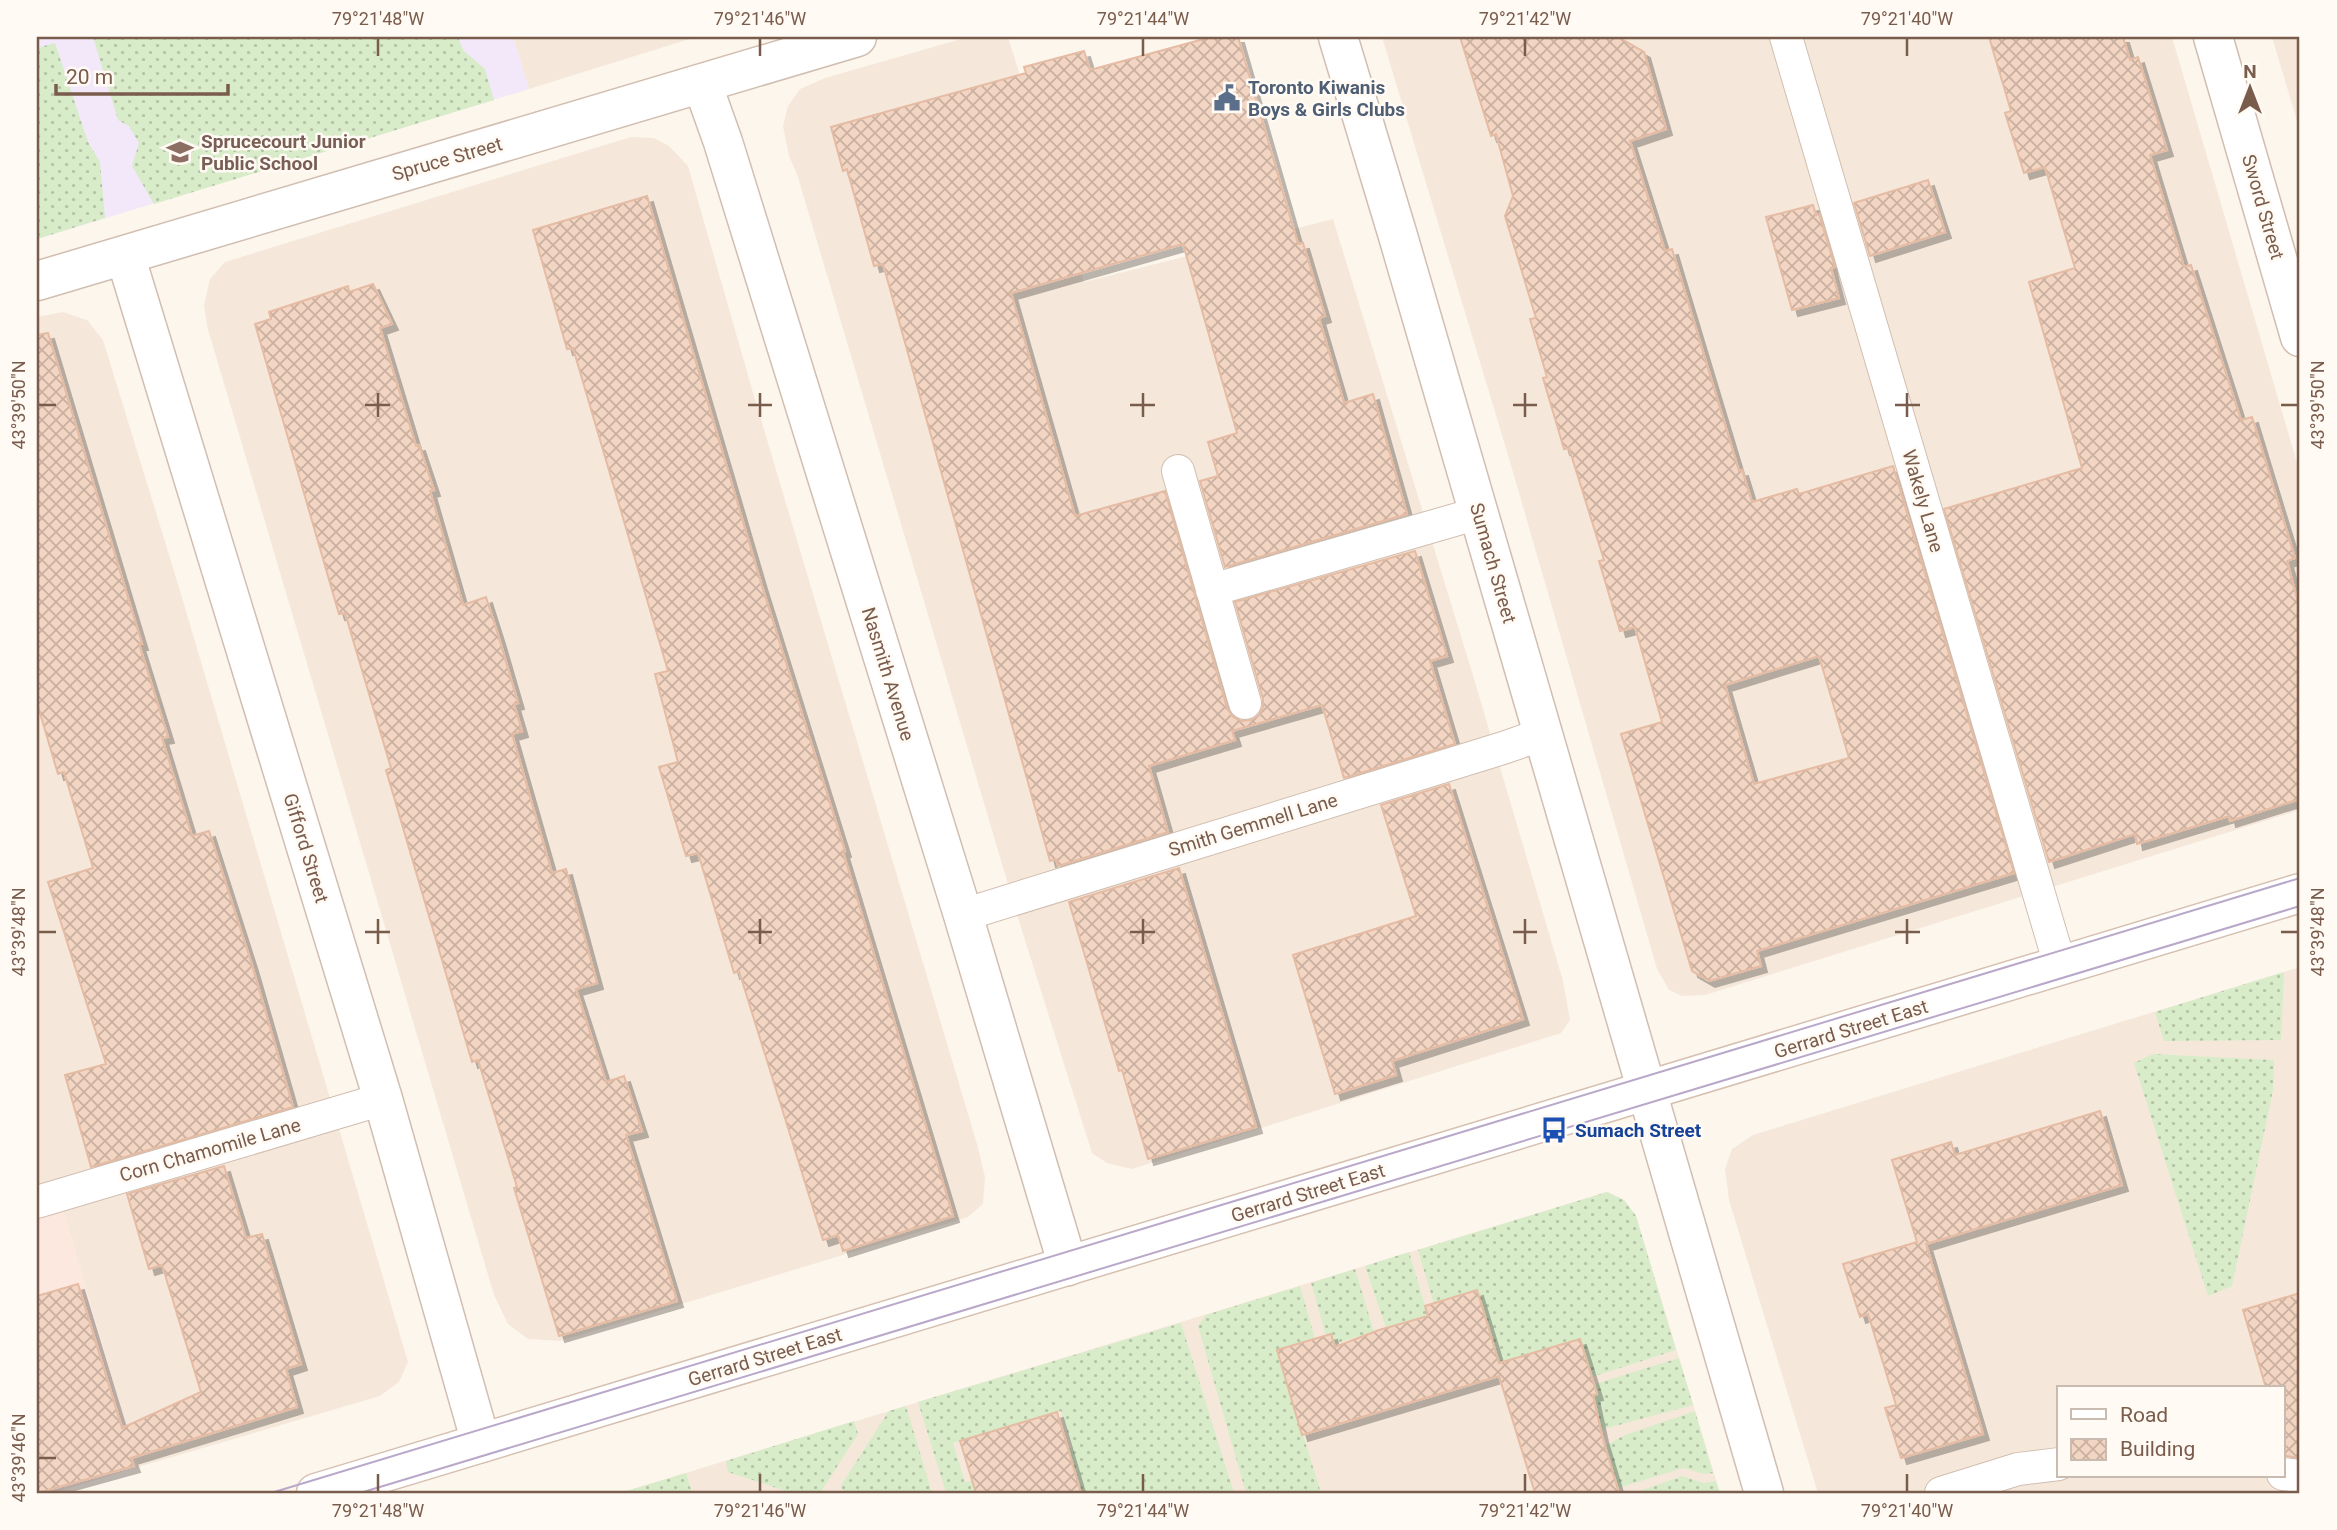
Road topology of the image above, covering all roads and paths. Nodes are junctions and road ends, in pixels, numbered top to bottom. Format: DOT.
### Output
graph roads {
  1 [pos="857,37"];
  2 [pos="1338,37"];
  3 [pos="1786,37"];
  4 [pos="2213,37"];
  5 [pos="702,83"];
  6 [pos="125,255"];
  7 [pos="37,281"];
  8 [pos="2300,337"];
  9 [pos="1178,471"];
  10 [pos="1479,513"];
  11 [pos="1212,590"];
  12 [pos="1245,704"];
  13 [pos="1543,734"];
  14 [pos="2300,892"];
  15 [pos="963,915"];
  16 [pos="2060,965"];
  17 [pos="1647,1090"];
  18 [pos="383,1099"];
  19 [pos="37,1202"];
  20 [pos="1068,1266"];
  21 [pos="481,1443"];
  22 [pos="2057,1464"];
  23 [pos="316,1493"];
  24 [pos="1764,1493"];
  25 [pos="1941,1493"];
  1 -- 5 [label="street, Spruce Street"];
  2 -- 10 [label="street, Sumach Street"];
  3 -- 16 [label="lane, Wakely Lane"];
  4 -- 8 [label="street, Sword Street"];
  5 -- 6 [label="street, Spruce Street"];
  5 -- 15 [label="street, Nasmith Avenue"];
  6 -- 7 [label="street, Spruce Street"];
  6 -- 18 [label="street, Gifford Street"];
  9 -- 11 [label="lane"];
  10 -- 11 [label="lane"];
  10 -- 13 [label="street, Sumach Street"];
  11 -- 12 [label="lane"];
  13 -- 15 [label="lane, Smith Gemmell Lane"];
  13 -- 17 [label="street, Sumach Street"];
  14 -- 16 [label="street, Gerrard Street East"];
  15 -- 20 [label="street, Nasmith Avenue"];
  16 -- 17 [label="street, Gerrard Street East"];
  17 -- 20 [label="street, Gerrard Street East"];
  17 -- 24 [label="street, Sumach Street"];
  18 -- 19 [label="lane, Corn Chamomile Lane"];
  18 -- 21 [label="street, Gifford Street"];
  20 -- 21 [label="street, Gerrard Street East"];
  21 -- 23 [label="street, Gerrard Street East"];
  22 -- 25 [label="lane"];
}
